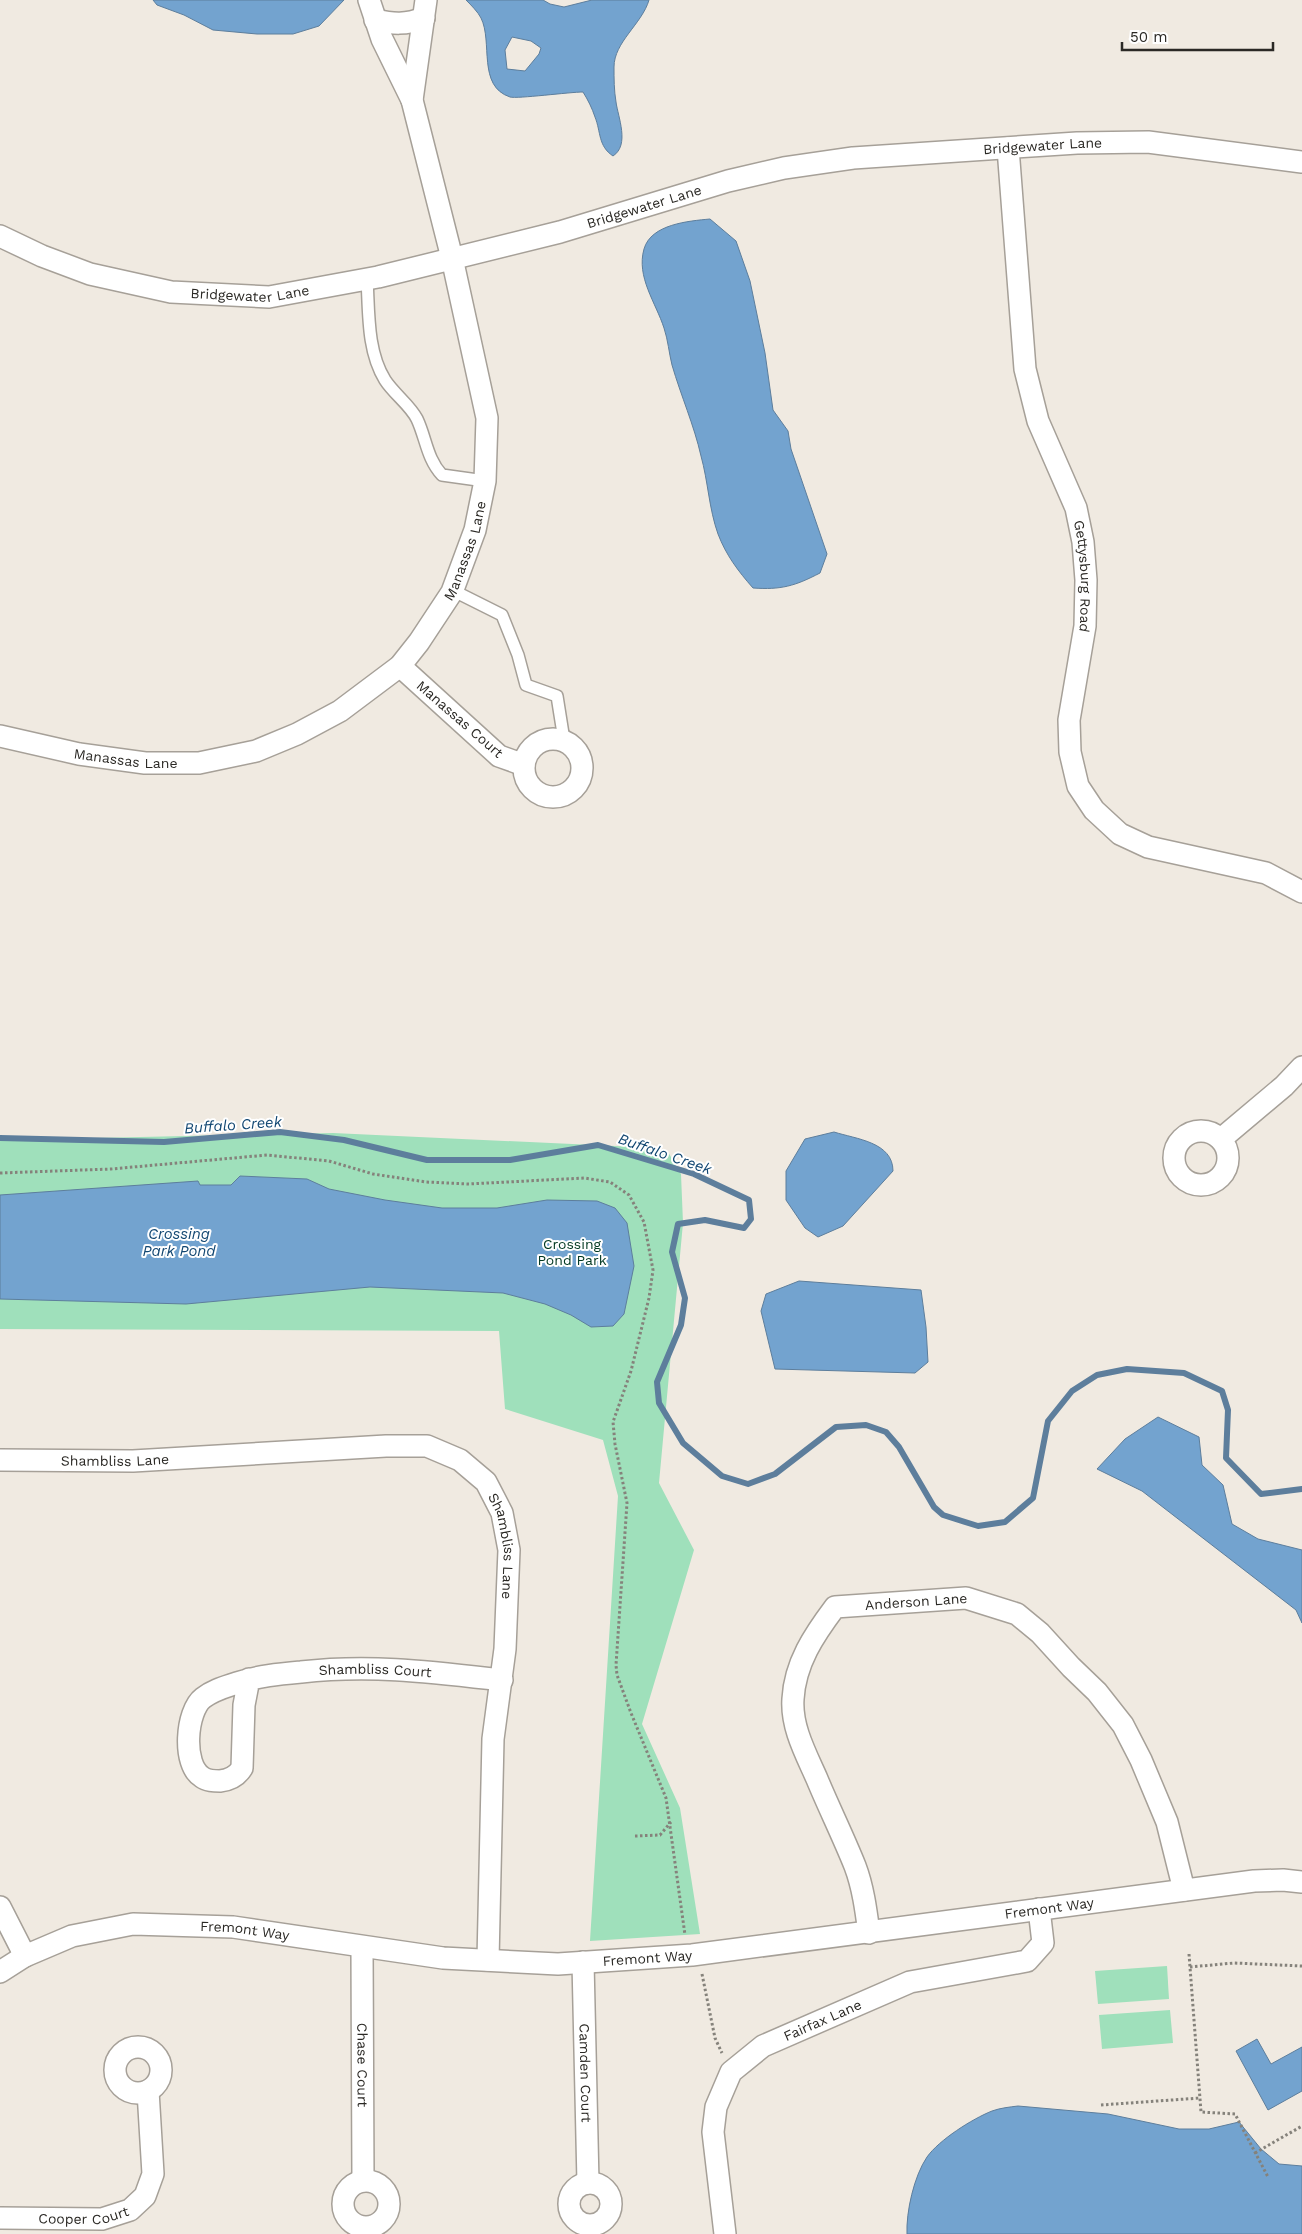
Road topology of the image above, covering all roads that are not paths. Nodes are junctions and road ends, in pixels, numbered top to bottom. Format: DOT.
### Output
graph roads {
  1 [pos="425,9"];
  2 [pos="372,10"];
  3 [pos="412,100"];
  4 [pos="1008,148"];
  5 [pos="1302,162"];
  6 [pos="0,236"];
  7 [pos="452,258"];
  8 [pos="367,279"];
  9 [pos="486,481"];
  10 [pos="452,590"];
  11 [pos="400,666"];
  12 [pos="0,736"];
  13 [pos="564,740"];
  14 [pos="524,765"];
  15 [pos="1302,892"];
  16 [pos="1302,1067"];
  17 [pos="1221,1139"];
  18 [pos="0,1460"];
  19 [pos="249,1679"];
  20 [pos="502,1680"];
  21 [pos="1302,1882"];
  22 [pos="1184,1890"];
  23 [pos="0,1907"];
  24 [pos="1039,1910"];
  25 [pos="869,1933"];
  26 [pos="362,1947"];
  27 [pos="25,1956"];
  28 [pos="488,1960"];
  29 [pos="583,1962"];
  30 [pos="0,1972"];
  31 [pos="148,2091"];
  32 [pos="363,2181"];
  33 [pos="588,2183"];
  34 [pos="0,2218"];
  35 [pos="725,2234"];
  1 -- 2 [label="street"];
  1 -- 3 [label="street, Manassas Lane"];
  2 -- 3 [label="street"];
  3 -- 7 [label="street, Manassas Lane"];
  4 -- 5 [label="street, Bridgewater Lane"];
  4 -- 7 [label="street, Bridgewater Lane"];
  4 -- 15 [label="street, Gettysburg Road"];
  6 -- 8 [label="street, Bridgewater Lane"];
  7 -- 8 [label="street, Bridgewater Lane"];
  7 -- 9 [label="street, Manassas Lane"];
  8 -- 9 [label="lane"];
  9 -- 10 [label="street, Manassas Lane"];
  10 -- 11 [label="street, Manassas Lane"];
  10 -- 13 [label="lane"];
  11 -- 12 [label="street, Manassas Lane"];
  11 -- 14 [label="street, Manassas Court"];
  13 -- 14 [label="street"];
  13 -- 14 [label="street"];
  16 -- 17 [label="street"];
  18 -- 20 [label="street, Shambliss Lane"];
  19 -- 19 [label="street, Shambliss Court"];
  19 -- 20 [label="street, Shambliss Court"];
  20 -- 28 [label="street, Shambliss Lane"];
  21 -- 22 [label="street, Fremont Way"];
  22 -- 24 [label="street, Fremont Way"];
  22 -- 25 [label="street, Anderson Lane"];
  23 -- 27 [label="street"];
  24 -- 25 [label="street, Fremont Way"];
  24 -- 35 [label="street, Fairfax Lane"];
  25 -- 29 [label="street, Fremont Way"];
  26 -- 27 [label="street, Fremont Way"];
  26 -- 28 [label="street, Fremont Way"];
  26 -- 32 [label="street, Chase Court"];
  27 -- 30 [label="street, Fremont Way"];
  28 -- 29 [label="street, Fremont Way"];
  29 -- 33 [label="street, Camden Court"];
  31 -- 34 [label="street, Cooper Court"];
}
